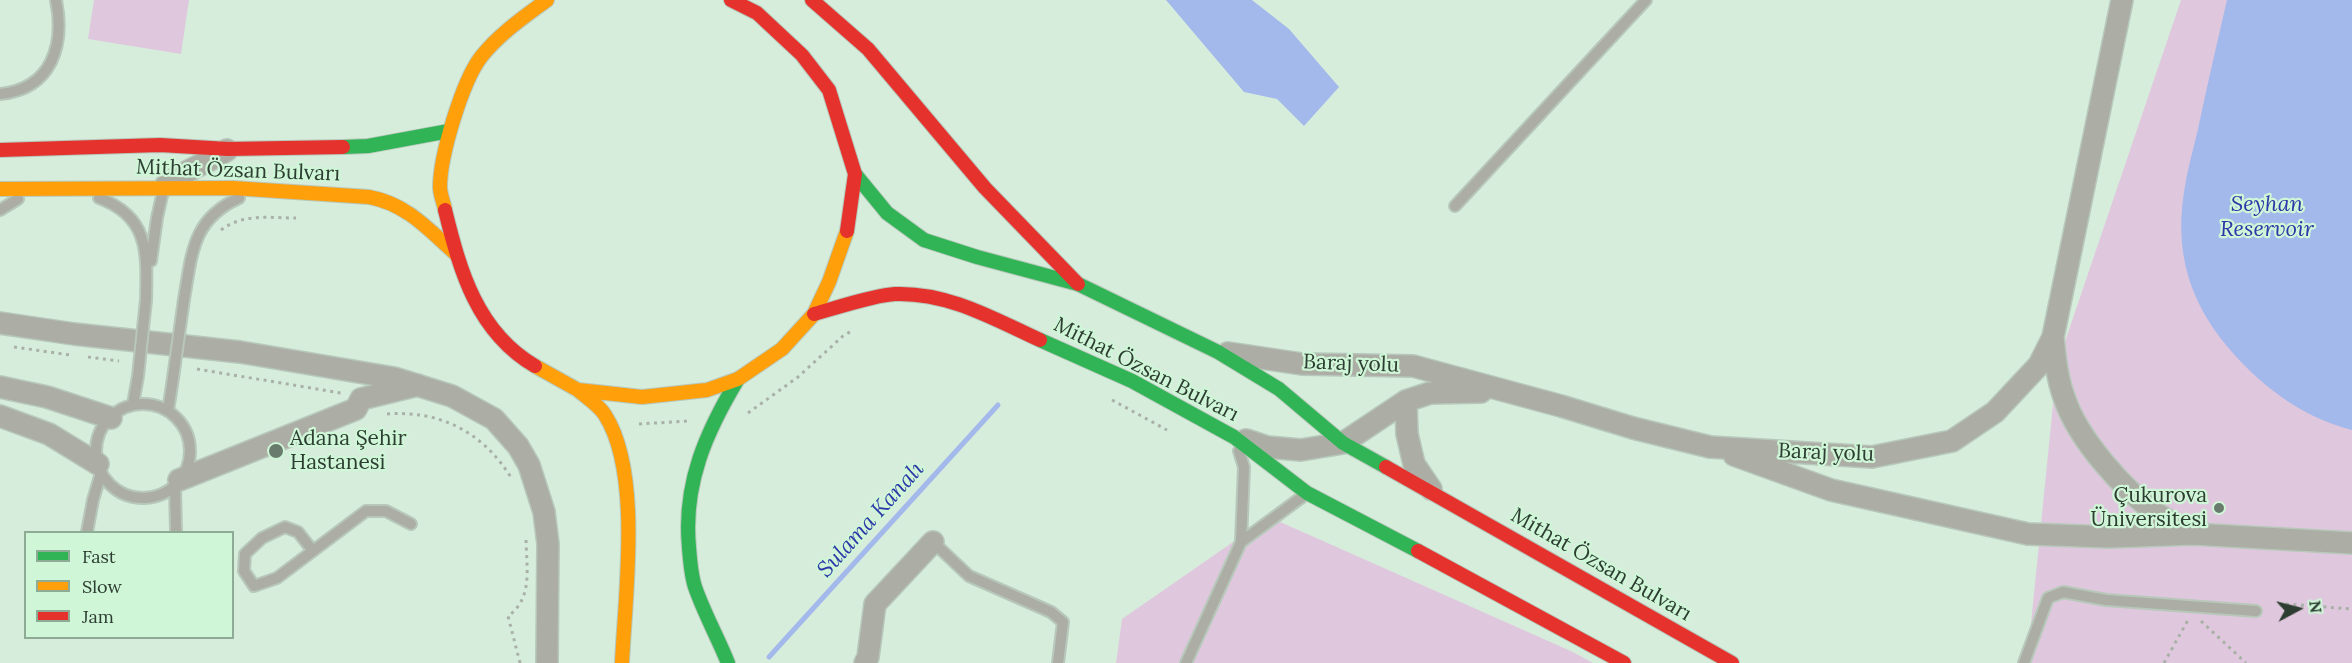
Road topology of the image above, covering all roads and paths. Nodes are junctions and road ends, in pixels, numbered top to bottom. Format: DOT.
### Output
graph roads {
  1 [pos="56,0"];
  2 [pos="547,0"];
  3 [pos="731,0"];
  4 [pos="812,0"];
  5 [pos="1646,0"];
  6 [pos="2122,0"];
  7 [pos="0,94"];
  8 [pos="448,131"];
  9 [pos="228,149"];
  10 [pos="0,150"];
  11 [pos="855,174"];
  12 [pos="164,187"];
  13 [pos="0,189"];
  14 [pos="38,189"];
  15 [pos="70,189"];
  16 [pos="280,189"];
  17 [pos="1455,206"];
  18 [pos="0,210"];
  19 [pos="296,218"];
  20 [pos="193,250"];
  21 [pos="456,254"];
  22 [pos="1078,284"];
  23 [pos="146,300"];
  24 [pos="814,314"];
  25 [pos="0,323"];
  26 [pos="858,327"];
  27 [pos="2053,338"];
  28 [pos="1218,352"];
  29 [pos="197,369"];
  30 [pos="738,379"];
  31 [pos="418,385"];
  32 [pos="0,387"];
  33 [pos="578,390"];
  34 [pos="1509,392"];
  35 [pos="349,395"];
  36 [pos="1109,396"];
  37 [pos="1406,401"];
  38 [pos="133,404"];
  39 [pos="168,411"];
  40 [pos="0,416"];
  41 [pos="380,416"];
  42 [pos="744,417"];
  43 [pos="111,418"];
  44 [pos="1175,434"];
  45 [pos="1234,436"];
  46 [pos="1342,442"];
  47 [pos="1710,447"];
  48 [pos="100,468"];
  49 [pos="177,483"];
  50 [pos="515,485"];
  51 [pos="1307,493"];
  52 [pos="1434,495"];
  53 [pos="411,524"];
  54 [pos="526,530"];
  55 [pos="87,531"];
  56 [pos="176,531"];
  57 [pos="2193,534"];
  58 [pos="933,542"];
  59 [pos="1241,542"];
  60 [pos="2352,543"];
  61 [pos="313,551"];
  62 [pos="2286,604"];
  63 [pos="2352,609"];
  64 [pos="2193,610"];
  65 [pos="2256,611"];
  66 [pos="520,663"];
  67 [pos="548,663"];
  68 [pos="622,663"];
  69 [pos="728,663"];
  70 [pos="865,663"];
  71 [pos="1058,663"];
  72 [pos="1186,663"];
  73 [pos="1624,663"];
  74 [pos="1732,663"];
  75 [pos="2024,663"];
  76 [pos="2164,663"];
  77 [pos="2246,663"];
  1 -- 7 [label="lane"];
  2 -- 8 [label="main road"];
  3 -- 11 [label="main road"];
  4 -- 22 [label="main road"];
  5 -- 17 [label="lane"];
  6 -- 27 [label="street, Baraj yolu"];
  8 -- 9 [label="main road, Mithat Özsan Bulvarı"];
  8 -- 21 [label="main road"];
  9 -- 10 [label="main road, Mithat Özsan Bulvarı"];
  9 -- 12 [label="street"];
  11 -- 22 [label="main road"];
  11 -- 24 [label="main road"];
  12 -- 15 [label="main road, Mithat Özsan Bulvarı"];
  12 -- 16 [label="main road, Mithat Özsan Bulvarı"];
  12 -- 23 [label="lane"];
  13 -- 14 [label="main road, Mithat Özsan Bulvarı"];
  14 -- 15 [label="main road, Mithat Özsan Bulvarı"];
  14 -- 18 [label="lane"];
  15 -- 23 [label="lane"];
  16 -- 20 [label="lane"];
  16 -- 21 [label="main road, Mithat Özsan Bulvarı"];
  19 -- 20 [label="path"];
  20 -- 39 [label="lane, bridge"];
  21 -- 33 [label="main road"];
  22 -- 28 [label="main road, Mithat Özsan Bulvarı"];
  23 -- 38 [label="lane, bridge"];
  24 -- 30 [label="main road"];
  24 -- 45 [label="main road, Mithat Özsan Bulvarı"];
  25 -- 31 [label="street"];
  26 -- 42 [label="path"];
  27 -- 47 [label="street, Baraj yolu"];
  27 -- 57 [label="street"];
  28 -- 34 [label="street, Baraj yolu"];
  28 -- 46 [label="main road, Mithat Özsan Bulvarı"];
  29 -- 35 [label="path"];
  30 -- 33 [label="main road"];
  30 -- 69 [label="main road"];
  31 -- 49 [label="street"];
  31 -- 67 [label="street"];
  32 -- 43 [label="street"];
  33 -- 68 [label="main road"];
  34 -- 37 [label="street"];
  34 -- 47 [label="street, Baraj yolu"];
  36 -- 44 [label="path"];
  37 -- 46 [label="street"];
  37 -- 52 [label="street"];
  38 -- 39 [label="lane"];
  38 -- 43 [label="lane"];
  39 -- 49 [label="lane"];
  40 -- 48 [label="street"];
  41 -- 50 [label="path"];
  43 -- 48 [label="lane"];
  45 -- 46 [label="street"];
  45 -- 51 [label="main road, Mithat Özsan Bulvarı"];
  45 -- 59 [label="lane"];
  46 -- 52 [label="main road, Mithat Özsan Bulvarı"];
  47 -- 57 [label="street"];
  48 -- 49 [label="lane"];
  48 -- 55 [label="lane"];
  49 -- 56 [label="lane"];
  51 -- 59 [label="lane"];
  51 -- 73 [label="main road, Mithat Özsan Bulvarı"];
  52 -- 74 [label="main road, Mithat Özsan Bulvarı"];
  53 -- 61 [label="lane"];
  54 -- 66 [label="path"];
  57 -- 60 [label="street"];
  58 -- 70 [label="street"];
  58 -- 71 [label="lane"];
  59 -- 72 [label="lane"];
  61 -- 61 [label="lane"];
  62 -- 63 [label="path"];
  64 -- 65 [label="lane"];
  64 -- 75 [label="lane"];
  64 -- 76 [label="path"];
  64 -- 77 [label="path"];
}
